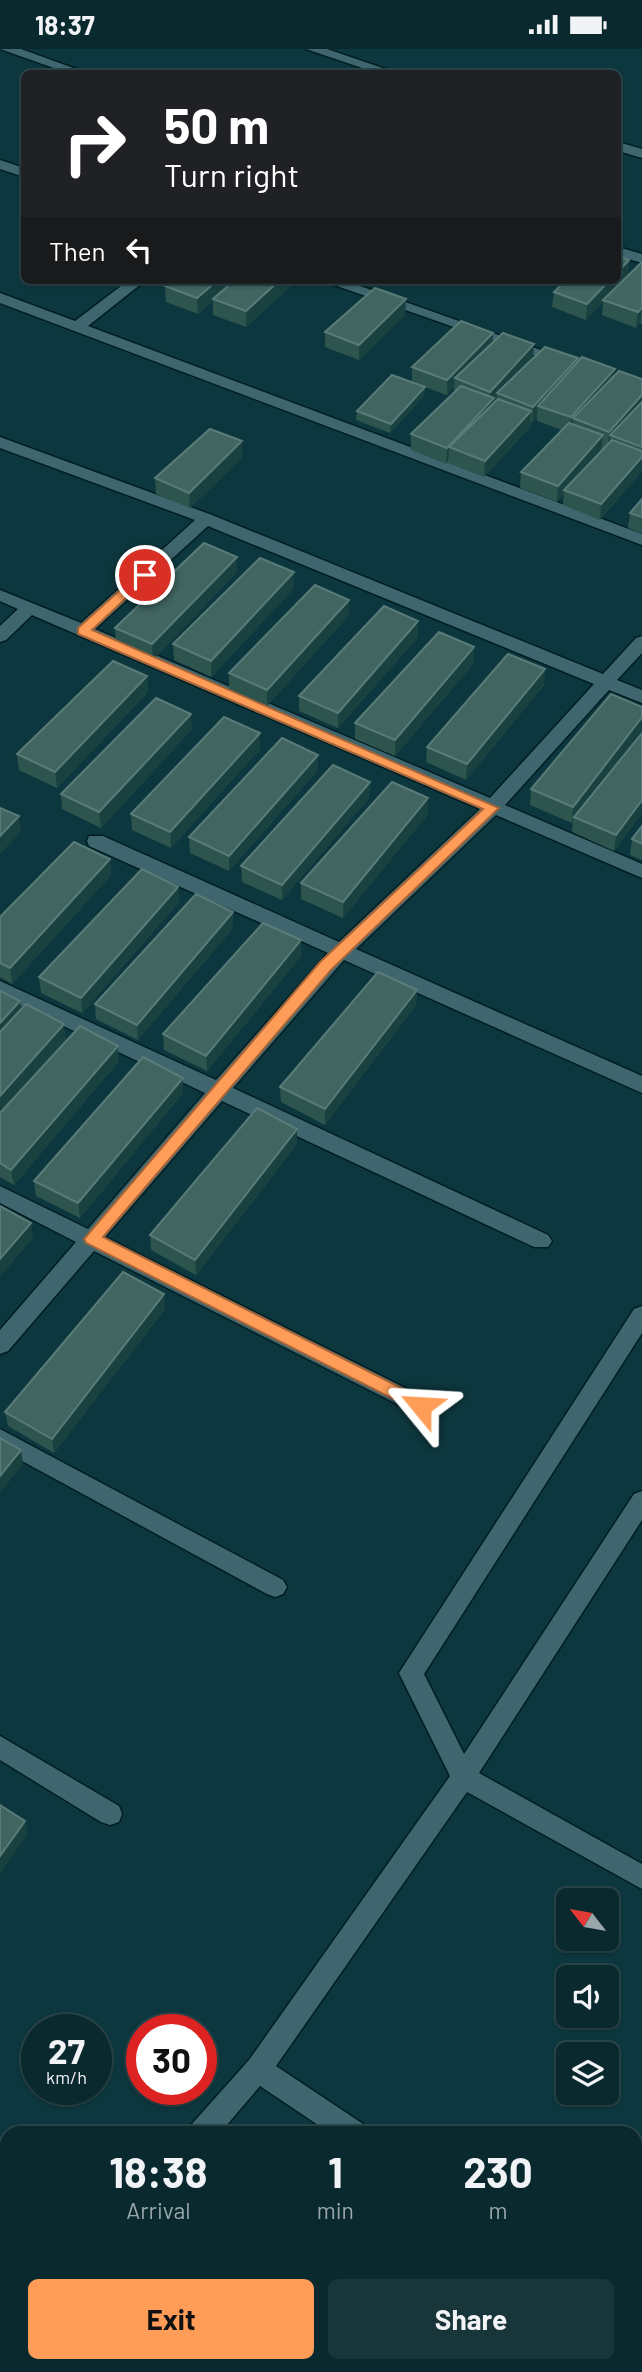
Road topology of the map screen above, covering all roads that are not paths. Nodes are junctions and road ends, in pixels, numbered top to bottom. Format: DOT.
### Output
graph roads {
  1 [pos="8,49"];
  2 [pos="313,49"];
  3 [pos="71,70"];
  4 [pos="380,70"];
  5 [pos="621,147"];
  6 [pos="642,154"];
  7 [pos="0,164"];
  8 [pos="21,172"];
  9 [pos="621,252"];
  10 [pos="642,258"];
  11 [pos="133,284"];
  12 [pos="340,284"];
  13 [pos="0,298"];
  14 [pos="77,327"];
  15 [pos="577,366"];
  16 [pos="0,442"];
  17 [pos="206,519"];
  18 [pos="642,540"];
  19 [pos="0,596"];
  20 [pos="30,608"];
  21 [pos="83,631"];
  22 [pos="0,636"];
  23 [pos="642,642"];
  24 [pos="607,683"];
  25 [pos="642,697"];
  26 [pos="492,808"];
  27 [pos="96,841"];
  28 [pos="642,871"];
  29 [pos="341,951"];
  30 [pos="0,988"];
  31 [pos="642,1086"];
  32 [pos="219,1090"];
  33 [pos="0,1193"];
  34 [pos="92,1239"];
  35 [pos="541,1241"];
  36 [pos="642,1315"];
  37 [pos="0,1345"];
  38 [pos="421,1406"];
  39 [pos="0,1438"];
  40 [pos="642,1501"];
  41 [pos="275,1587"];
  42 [pos="0,1747"];
  43 [pos="463,1777"];
  44 [pos="110,1814"];
  45 [pos="642,1877"];
  46 [pos="258,2069"];
  47 [pos="208,2126"];
  48 [pos="343,2126"];
  1 -- 3 [label="street"];
  2 -- 4 [label="street"];
  5 -- 6 [label="street"];
  7 -- 8 [label="street"];
  9 -- 10 [label="street"];
  11 -- 14 [label="street"];
  12 -- 15 [label="street"];
  13 -- 14 [label="street"];
  14 -- 18 [label="street"];
  16 -- 17 [label="street"];
  17 -- 21 [label="street"];
  17 -- 24 [label="street"];
  19 -- 20 [label="street"];
  20 -- 21 [label="street"];
  20 -- 22 [label="street"];
  21 -- 26 [label="street"];
  23 -- 24 [label="street"];
  24 -- 25 [label="street"];
  24 -- 26 [label="street"];
  26 -- 28 [label="street"];
  26 -- 29 [label="street"];
  27 -- 29 [label="street"];
  29 -- 31 [label="street"];
  29 -- 32 [label="street"];
  30 -- 32 [label="street"];
  32 -- 34 [label="street"];
  32 -- 35 [label="street"];
  33 -- 34 [label="street"];
  34 -- 37 [label="street"];
  34 -- 38 [label="street"];
  36 -- 43 [label="street"];
  39 -- 41 [label="street"];
  40 -- 43 [label="street"];
  42 -- 44 [label="street"];
  43 -- 45 [label="street"];
  43 -- 46 [label="street"];
  46 -- 47 [label="street"];
  46 -- 48 [label="street"];
}
